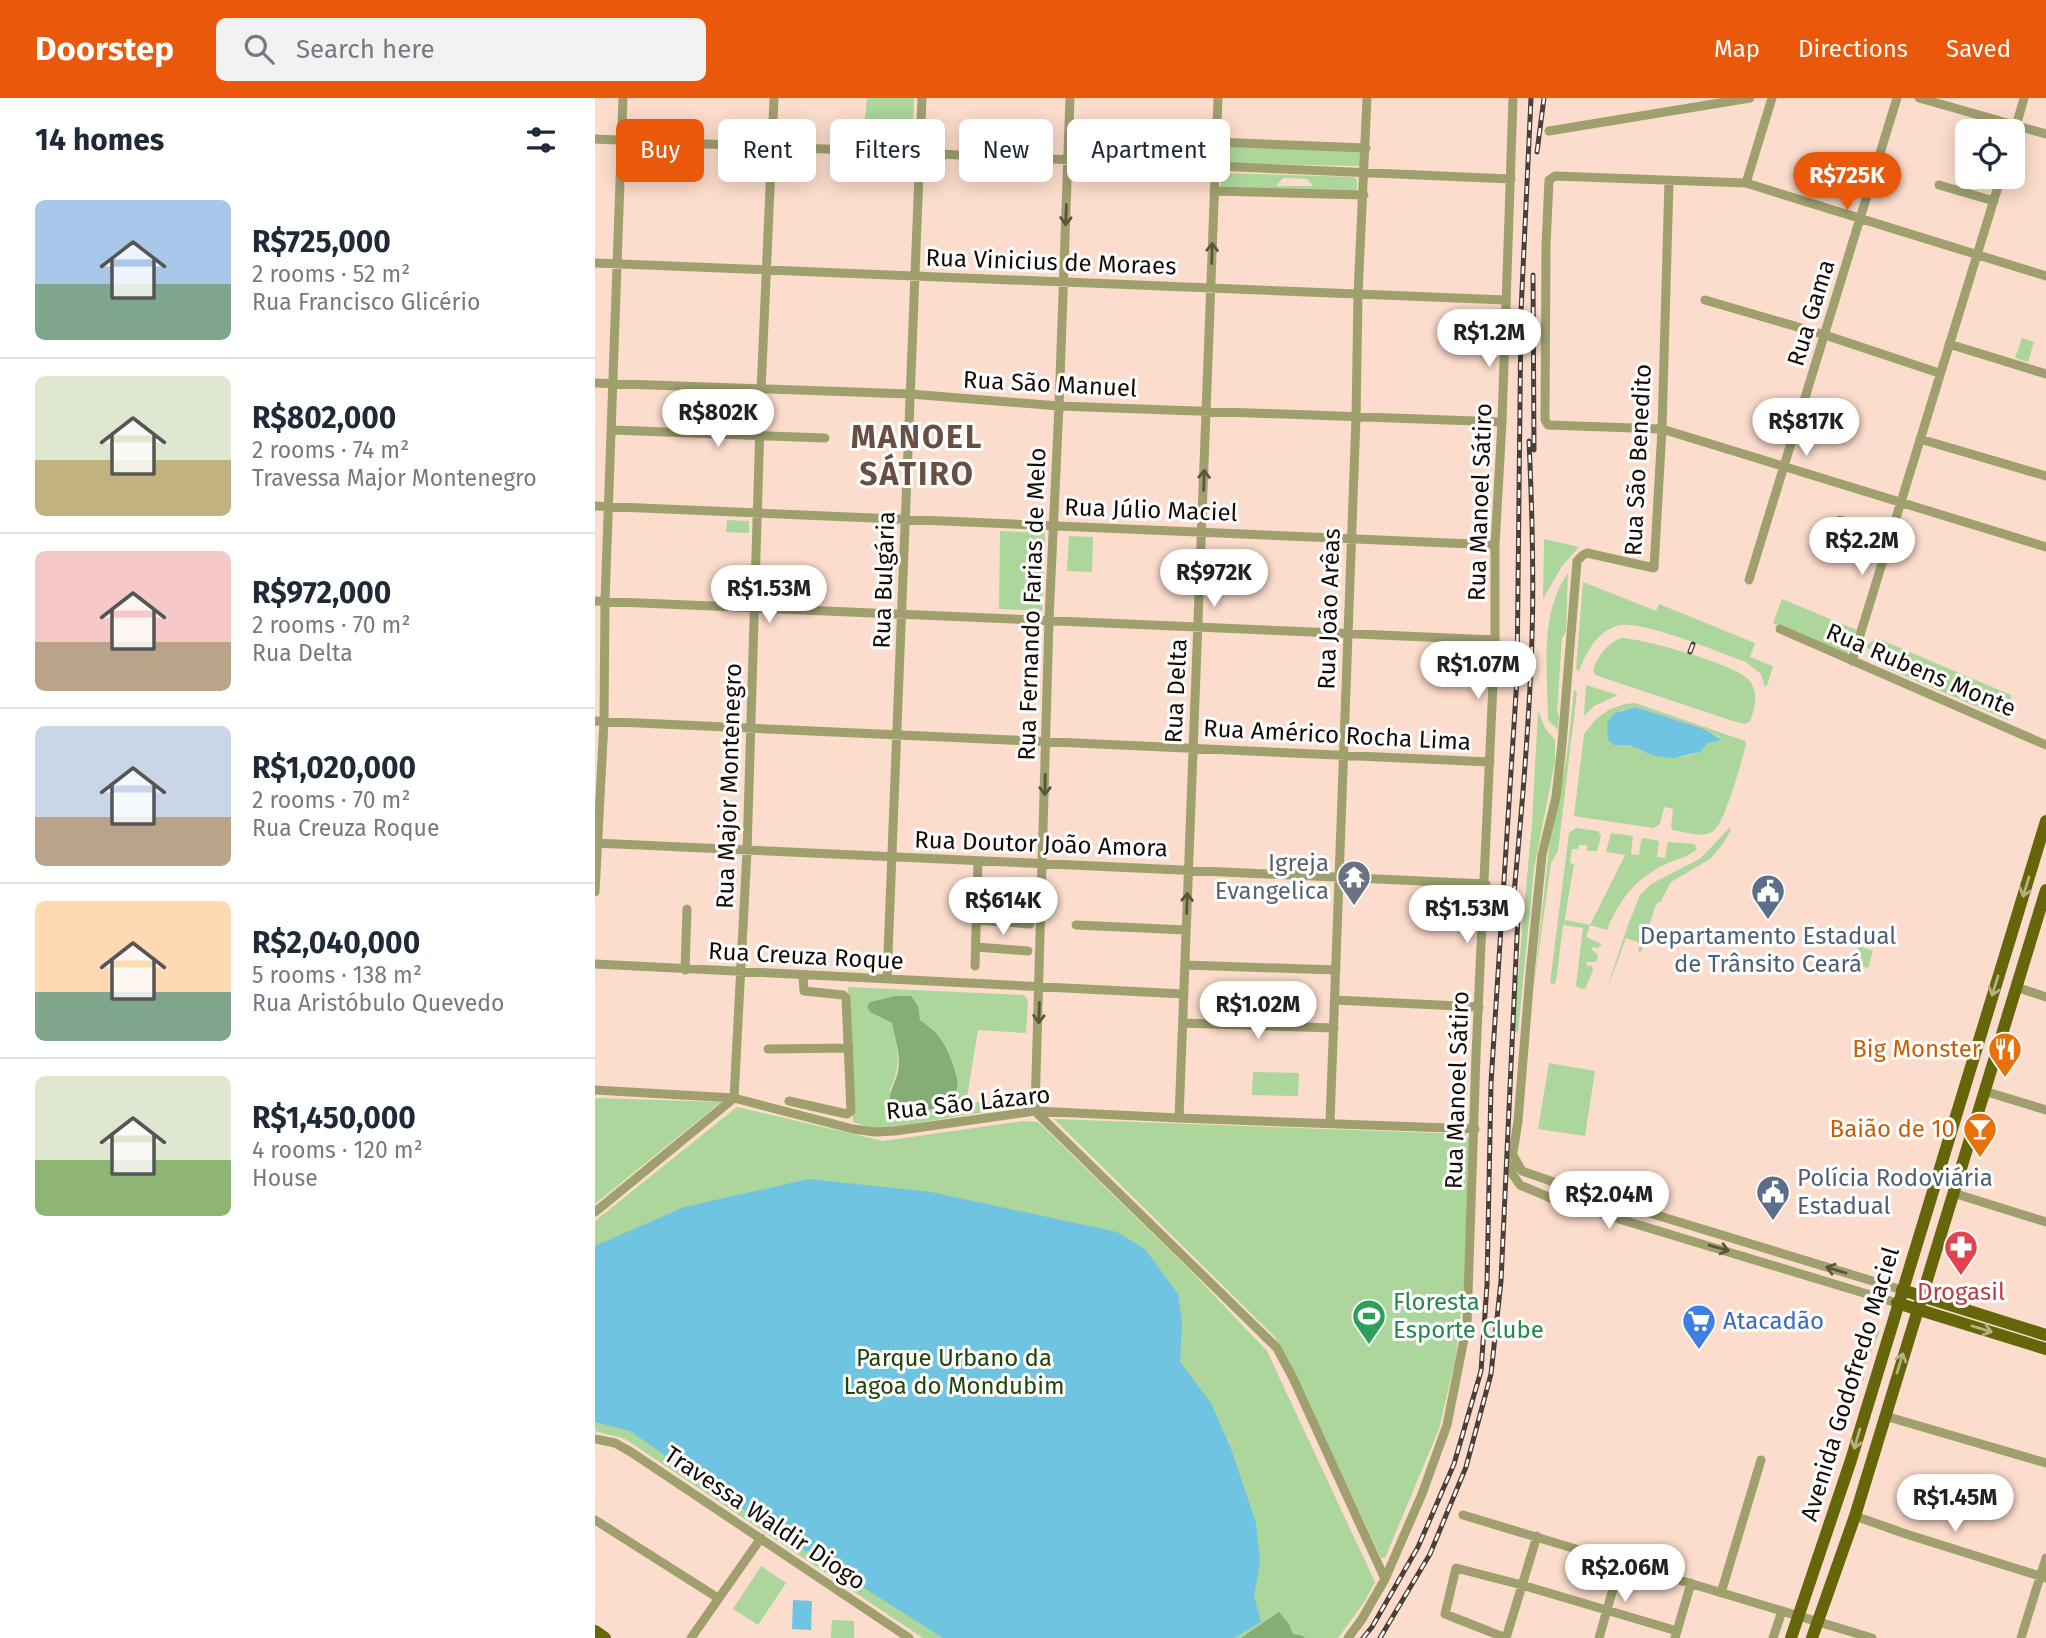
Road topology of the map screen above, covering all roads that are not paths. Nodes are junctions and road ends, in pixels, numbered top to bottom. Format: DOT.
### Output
graph roads {
  1 [pos="623,98"];
  2 [pos="774,98"];
  3 [pos="922,98"];
  4 [pos="1070,98"];
  5 [pos="1218,98"];
  6 [pos="1367,98"];
  7 [pos="1513,98"];
  8 [pos="1685,98"];
  9 [pos="1750,98"];
  10 [pos="1772,98"];
  11 [pos="1898,98"];
  12 [pos="1919,98"];
  13 [pos="2024,98"];
  14 [pos="1687,109"];
  15 [pos="622,119"];
  16 [pos="773,119"];
  17 [pos="921,119"];
  18 [pos="1069,119"];
  19 [pos="1217,119"];
  20 [pos="1994,119"];
  21 [pos="2018,119"];
  22 [pos="2025,128"];
  23 [pos="1549,131"];
  24 [pos="2046,134"];
  25 [pos="595,139"];
  26 [pos="616,140"];
  27 [pos="1230,143"];
  28 [pos="1366,148"];
  29 [pos="945,154"];
  30 [pos="1067,160"];
  31 [pos="1230,167"];
  32 [pos="1365,173"];
  33 [pos="1511,179"];
  34 [pos="1668,181"];
  35 [pos="621,182"];
  36 [pos="770,182"];
  37 [pos="919,182"];
  38 [pos="1067,182"];
  39 [pos="1214,182"];
  40 [pos="1746,183"];
  41 [pos="1939,185"];
  42 [pos="1998,189"];
  43 [pos="1214,191"];
  44 [pos="1364,195"];
  45 [pos="1994,201"];
  46 [pos="1860,220"];
  47 [pos="1977,256"];
  48 [pos="595,263"];
  49 [pos="618,264"];
  50 [pos="766,270"];
  51 [pos="2046,276"];
  52 [pos="915,277"];
  53 [pos="1063,284"];
  54 [pos="1211,287"];
  55 [pos="1358,294"];
  56 [pos="1506,300"];
  57 [pos="1705,300"];
  58 [pos="1825,335"];
  59 [pos="1949,344"];
  60 [pos="1939,373"];
  61 [pos="2046,374"];
  62 [pos="595,383"];
  63 [pos="613,384"];
  64 [pos="761,391"];
  65 [pos="910,394"];
  66 [pos="1059,406"];
  67 [pos="1206,410"];
  68 [pos="1356,418"];
  69 [pos="1502,422"];
  70 [pos="1662,429"];
  71 [pos="613,430"];
  72 [pos="761,436"];
  73 [pos="825,438"];
  74 [pos="1920,439"];
  75 [pos="1784,468"];
  76 [pos="2046,476"];
  77 [pos="1901,501"];
  78 [pos="595,506"];
  79 [pos="609,506"];
  80 [pos="758,514"];
  81 [pos="905,518"];
  82 [pos="1840,520"];
  83 [pos="1053,525"];
  84 [pos="1202,531"];
  85 [pos="1891,534"];
  86 [pos="1352,538"];
  87 [pos="1495,545"];
  88 [pos="2046,547"];
  89 [pos="1749,580"];
  90 [pos="600,601"];
  91 [pos="755,608"];
  92 [pos="902,615"];
  93 [pos="1049,620"];
  94 [pos="1198,627"];
  95 [pos="1780,629"];
  96 [pos="1348,634"];
  97 [pos="1495,640"];
  98 [pos="1852,662"];
  99 [pos="599,721"];
  100 [pos="751,729"];
  101 [pos="897,736"];
  102 [pos="1046,742"];
  103 [pos="2046,745"];
  104 [pos="1193,747"];
  105 [pos="1343,756"];
  106 [pos="1490,762"];
  107 [pos="2046,821"];
  108 [pos="596,843"];
  109 [pos="747,851"];
  110 [pos="892,857"];
  111 [pos="978,861"];
  112 [pos="1044,865"];
  113 [pos="1189,869"];
  114 [pos="1339,877"];
  115 [pos="1486,884"];
  116 [pos="2046,890"];
  117 [pos="595,892"];
  118 [pos="978,895"];
  119 [pos="1030,898"];
  120 [pos="687,909"];
  121 [pos="977,920"];
  122 [pos="1030,924"];
  123 [pos="1076,925"];
  124 [pos="1186,930"];
  125 [pos="976,947"];
  126 [pos="1028,951"];
  127 [pos="595,964"];
  128 [pos="1185,965"];
  129 [pos="975,966"];
  130 [pos="685,970"];
  131 [pos="1336,970"];
  132 [pos="741,972"];
  133 [pos="803,976"];
  134 [pos="887,979"];
  135 [pos="1039,986"];
  136 [pos="2016,987"];
  137 [pos="1184,994"];
  138 [pos="2046,997"];
  139 [pos="1335,1000"];
  140 [pos="1479,1007"];
  141 [pos="1183,1023"];
  142 [pos="1334,1028"];
  143 [pos="849,1048"];
  144 [pos="768,1049"];
  145 [pos="595,1090"];
  146 [pos="1984,1091"];
  147 [pos="734,1098"];
  148 [pos="789,1101"];
  149 [pos="2046,1110"];
  150 [pos="1035,1111"];
  151 [pos="1179,1118"];
  152 [pos="1955,1118"];
  153 [pos="1330,1122"];
  154 [pos="1974,1124"];
  155 [pos="1475,1129"];
  156 [pos="1514,1157"];
  157 [pos="1940,1164"];
  158 [pos="1960,1170"];
  159 [pos="1953,1193"];
  160 [pos="1597,1197"];
  161 [pos="1593,1210"];
  162 [pos="595,1212"];
  163 [pos="2046,1222"];
  164 [pos="1899,1297"];
  165 [pos="1920,1303"];
  166 [pos="2046,1335"];
  167 [pos="2046,1349"];
  168 [pos="1885,1416"];
  169 [pos="595,1439"];
  170 [pos="1761,1460"];
  171 [pos="2046,1463"];
  172 [pos="1463,1515"];
  173 [pos="1855,1516"];
  174 [pos="595,1520"];
  175 [pos="1537,1536"];
  176 [pos="761,1538"];
  177 [pos="1823,1541"];
  178 [pos="1843,1549"];
  179 [pos="2046,1558"];
  180 [pos="1621,1561"];
  181 [pos="1817,1563"];
  182 [pos="1836,1571"];
  183 [pos="2043,1577"];
  184 [pos="1385,1579"];
  185 [pos="1691,1583"];
  186 [pos="1523,1585"];
  187 [pos="1721,1593"];
  188 [pos="717,1598"];
  189 [pos="1608,1610"];
  190 [pos="1781,1611"];
  191 [pos="1798,1616"];
  192 [pos="1818,1621"];
  193 [pos="595,1631"];
  194 [pos="1677,1634"];
  195 [pos="605,1638"];
  196 [pos="691,1638"];
  197 [pos="909,1638"];
  198 [pos="1348,1638"];
  199 [pos="1506,1638"];
  200 [pos="1599,1638"];
  201 [pos="1773,1638"];
  202 [pos="1791,1638"];
  203 [pos="1812,1638"];
  204 [pos="1872,1638"];
  205 [pos="2021,1638"];
  1 -- 15 [label="street"];
  2 -- 16 [label="street, Rua Major Montenegro"];
  3 -- 17 [label="street, Rua Bulgária"];
  4 -- 18 [label="street, Rua Fernando Farias de Melo"];
  5 -- 19 [label="street, Rua Delta"];
  6 -- 28 [label="street, Rua João Arêas"];
  7 -- 33 [label="street, Rua Manoel Sátiro"];
  8 -- 14 [label="street"];
  9 -- 14 [label="street"];
  10 -- 40 [label="street"];
  11 -- 46 [label="street, Rua Gama"];
  12 -- 20 [label="street"];
  13 -- 21 [label="street"];
  14 -- 23 [label="street"];
  22 -- 24 [label="street"];
  25 -- 26 [label="street"];
  27 -- 28 [label="street"];
  28 -- 32 [label="street, Rua João Arêas"];
  29 -- 30 [label="street"];
  31 -- 32 [label="street"];
  32 -- 33 [label="street"];
  32 -- 44 [label="street, Rua João Arêas"];
  33 -- 56 [label="street, Rua Manoel Sátiro"];
  34 -- 40 [label="street"];
  34 -- 70 [label="street, Rua São Benedito"];
  34 -- 70 [label="street"];
  35 -- 49 [label="street"];
  36 -- 50 [label="street, Rua Major Montenegro"];
  37 -- 52 [label="street, Rua Bulgária"];
  38 -- 53 [label="street, Rua Fernando Farias de Melo, one-way"];
  39 -- 43 [label="street, Rua Delta"];
  40 -- 46 [label="street"];
  41 -- 45 [label="street"];
  42 -- 45 [label="street"];
  43 -- 44 [label="street"];
  54 -- 43 [label="street, Rua Delta, one-way"];
  44 -- 55 [label="street, Rua João Arêas"];
  45 -- 47 [label="street"];
  46 -- 47 [label="street"];
  46 -- 58 [label="street, Rua Gama"];
  47 -- 51 [label="street"];
  47 -- 59 [label="street"];
  48 -- 49 [label="street, Rua Vinicius de Moraes"];
  49 -- 50 [label="street, Rua Vinicius de Moraes"];
  49 -- 63 [label="street"];
  50 -- 52 [label="street, Rua Vinicius de Moraes"];
  50 -- 64 [label="street, Rua Major Montenegro"];
  52 -- 53 [label="street, Rua Vinicius de Moraes"];
  52 -- 65 [label="street, Rua Bulgária"];
  53 -- 54 [label="street, Rua Vinicius de Moraes"];
  53 -- 66 [label="street, Rua Fernando Farias de Melo"];
  54 -- 55 [label="street, Rua Vinicius de Moraes"];
  54 -- 67 [label="street, Rua Delta"];
  55 -- 56 [label="street, Rua Vinicius de Moraes"];
  55 -- 68 [label="street, Rua João Arêas"];
  56 -- 69 [label="street, Rua Manoel Sátiro"];
  57 -- 58 [label="street"];
  58 -- 60 [label="street"];
  58 -- 75 [label="street, Rua Gama"];
  59 -- 60 [label="street"];
  59 -- 61 [label="street"];
  60 -- 74 [label="street"];
  62 -- 63 [label="street, Rua São Manuel"];
  63 -- 64 [label="street, Rua São Manuel"];
  63 -- 71 [label="street"];
  64 -- 65 [label="street, Rua São Manuel"];
  64 -- 72 [label="street, Rua Major Montenegro"];
  65 -- 66 [label="street, Rua São Manuel"];
  65 -- 81 [label="street, Rua Bulgária"];
  66 -- 67 [label="street, Rua São Manuel"];
  66 -- 83 [label="street, Rua Fernando Farias de Melo"];
  67 -- 68 [label="street, Rua São Manuel"];
  84 -- 67 [label="street, Rua Delta, one-way"];
  68 -- 69 [label="street, Rua São Manuel"];
  68 -- 86 [label="street, Rua João Arêas"];
  69 -- 87 [label="street, Rua Manoel Sátiro"];
  70 -- 75 [label="street"];
  70 -- 156 [label="street, Rua São Benedito"];
  71 -- 72 [label="street"];
  71 -- 79 [label="street"];
  72 -- 73 [label="street"];
  72 -- 80 [label="street, Rua Major Montenegro"];
  74 -- 76 [label="street"];
  74 -- 77 [label="street"];
  75 -- 77 [label="street"];
  75 -- 89 [label="street, Rua Gama"];
  77 -- 85 [label="street"];
  77 -- 88 [label="street"];
  78 -- 79 [label="street, Rua Júlio Maciel"];
  79 -- 80 [label="street, Rua Júlio Maciel"];
  79 -- 90 [label="street"];
  80 -- 81 [label="street, Rua Júlio Maciel"];
  80 -- 91 [label="street, Rua Major Montenegro"];
  81 -- 83 [label="street, Rua Júlio Maciel"];
  81 -- 92 [label="street, Rua Bulgária"];
  82 -- 85 [label="street"];
  83 -- 84 [label="street, Rua Júlio Maciel"];
  83 -- 93 [label="street, Rua Fernando Farias de Melo"];
  84 -- 86 [label="street, Rua Júlio Maciel"];
  84 -- 94 [label="street, Rua Delta"];
  85 -- 98 [label="street"];
  86 -- 87 [label="street, Rua Júlio Maciel"];
  86 -- 96 [label="street, Rua João Arêas"];
  87 -- 97 [label="street, Rua Manoel Sátiro"];
  90 -- 91 [label="street"];
  90 -- 99 [label="street"];
  91 -- 92 [label="street"];
  91 -- 100 [label="street, Rua Major Montenegro"];
  92 -- 93 [label="street"];
  92 -- 101 [label="street, Rua Bulgária"];
  93 -- 94 [label="street"];
  93 -- 102 [label="street, Rua Fernando Farias de Melo"];
  94 -- 96 [label="street"];
  94 -- 104 [label="street, Rua Delta"];
  95 -- 98 [label="street, Rua Rubens Monte"];
  96 -- 97 [label="street"];
  96 -- 105 [label="street, Rua João Arêas"];
  97 -- 106 [label="street, Rua Manoel Sátiro"];
  98 -- 103 [label="street, Rua Rubens Monte"];
  99 -- 100 [label="street, Rua Américo Rocha Lima"];
  99 -- 108 [label="street"];
  100 -- 101 [label="street, Rua Américo Rocha Lima"];
  100 -- 109 [label="street, Rua Major Montenegro"];
  101 -- 102 [label="street, Rua Américo Rocha Lima"];
  101 -- 110 [label="street, Rua Bulgária"];
  102 -- 104 [label="street, Rua Américo Rocha Lima"];
  102 -- 112 [label="street, Rua Fernando Farias de Melo, one-way"];
  104 -- 105 [label="street, Rua Américo Rocha Lima"];
  104 -- 113 [label="street, Rua Delta"];
  105 -- 106 [label="street, Rua Américo Rocha Lima"];
  105 -- 114 [label="street, Rua João Arêas"];
  106 -- 115 [label="street, Rua Manoel Sátiro"];
  107 -- 152 [label="main road, Avenida Godofredo Maciel, one-way"];
  108 -- 109 [label="street, Rua Doutor João Amora"];
  108 -- 117 [label="street"];
  109 -- 110 [label="street, Rua Doutor João Amora"];
  109 -- 132 [label="street, Rua Major Montenegro"];
  110 -- 111 [label="street, Rua Doutor João Amora"];
  110 -- 134 [label="street, Rua Bulgária"];
  111 -- 112 [label="street, Rua Doutor João Amora"];
  111 -- 118 [label="street"];
  112 -- 113 [label="street, Rua Doutor João Amora"];
  112 -- 135 [label="street, Rua Fernando Farias de Melo"];
  113 -- 114 [label="street, Rua Doutor João Amora"];
  124 -- 113 [label="street, Rua Delta, one-way"];
  114 -- 115 [label="street, Rua Doutor João Amora"];
  114 -- 131 [label="street, Rua João Arêas"];
  115 -- 140 [label="street, Rua Manoel Sátiro"];
  116 -- 136 [label="main road, Avenida Godofredo Maciel"];
  118 -- 119 [label="street"];
  118 -- 121 [label="street"];
  120 -- 130 [label="street"];
  121 -- 122 [label="street"];
  121 -- 125 [label="street"];
  123 -- 124 [label="street"];
  124 -- 128 [label="street, Rua Delta"];
  125 -- 126 [label="street"];
  125 -- 129 [label="street"];
  127 -- 130 [label="street, Rua Creuza Roque"];
  128 -- 131 [label="street"];
  128 -- 137 [label="street, Rua Delta"];
  130 -- 132 [label="street, Rua Creuza Roque"];
  131 -- 139 [label="street, Rua João Arêas"];
  132 -- 133 [label="street, Rua Creuza Roque"];
  132 -- 147 [label="street, Rua Major Montenegro"];
  133 -- 134 [label="street, Rua Creuza Roque"];
  133 -- 143 [label="street"];
  134 -- 135 [label="street, Rua Creuza Roque"];
  135 -- 137 [label="street, Rua Creuza Roque"];
  135 -- 150 [label="street, Rua Fernando Farias de Melo, one-way"];
  136 -- 138 [label="street"];
  136 -- 146 [label="main road, Avenida Godofredo Maciel"];
  137 -- 141 [label="street, Rua Delta"];
  139 -- 140 [label="street"];
  139 -- 142 [label="street, Rua João Arêas"];
  140 -- 155 [label="street, Rua Manoel Sátiro"];
  141 -- 142 [label="street"];
  141 -- 151 [label="street, Rua Delta"];
  142 -- 153 [label="street, Rua João Arêas"];
  143 -- 144 [label="street"];
  143 -- 148 [label="street"];
  145 -- 147 [label="street, Rua São Lázaro"];
  146 -- 149 [label="street"];
  146 -- 154 [label="main road, Avenida Godofredo Maciel"];
  147 -- 150 [label="street, Rua São Lázaro"];
  147 -- 162 [label="street"];
  150 -- 151 [label="street, Rua São Lázaro"];
  150 -- 184 [label="street"];
  151 -- 153 [label="street, Rua São Lázaro"];
  152 -- 154 [label="main road"];
  152 -- 157 [label="main road, Avenida Godofredo Maciel"];
  153 -- 155 [label="street, Rua São Lázaro"];
  154 -- 158 [label="main road, Avenida Godofredo Maciel"];
  155 -- 184 [label="street, Rua Manoel Sátiro"];
  156 -- 160 [label="street"];
  156 -- 161 [label="street"];
  157 -- 158 [label="main road"];
  157 -- 164 [label="main road, Avenida Godofredo Maciel"];
  158 -- 159 [label="main road, Avenida Godofredo Maciel"];
  159 -- 163 [label="street"];
  159 -- 165 [label="main road, Avenida Godofredo Maciel"];
  160 -- 161 [label="street"];
  164 -- 160 [label="street, one-way"];
  161 -- 164 [label="street, one-way"];
  164 -- 165 [label="main road"];
  164 -- 177 [label="main road, Avenida Godofredo Maciel, one-way"];
  165 -- 166 [label="main road"];
  165 -- 167 [label="main road, one-way"];
  168 -- 165 [label="main road, Avenida Godofredo Maciel, one-way"];
  168 -- 171 [label="street"];
  168 -- 173 [label="main road, Avenida Godofredo Maciel"];
  169 -- 176 [label="street, Travessa Waldir Diogo"];
  170 -- 187 [label="street"];
  172 -- 175 [label="street"];
  173 -- 178 [label="main road, Avenida Godofredo Maciel"];
  173 -- 183 [label="street"];
  174 -- 188 [label="street"];
  175 -- 180 [label="street"];
  175 -- 186 [label="street"];
  176 -- 188 [label="street"];
  176 -- 197 [label="street, Travessa Waldir Diogo"];
  177 -- 178 [label="main road"];
  177 -- 181 [label="main road, Avenida Godofredo Maciel"];
  178 -- 182 [label="main road, Avenida Godofredo Maciel"];
  179 -- 183 [label="street"];
  180 -- 185 [label="street"];
  180 -- 189 [label="street"];
  181 -- 182 [label="main road"];
  181 -- 191 [label="main road, Avenida Godofredo Maciel"];
  182 -- 192 [label="main road, Avenida Godofredo Maciel"];
  183 -- 205 [label="street"];
  184 -- 198 [label="street, Rua Manoel Sátiro"];
  185 -- 187 [label="street"];
  185 -- 194 [label="street"];
  186 -- 189 [label="street"];
  186 -- 199 [label="street"];
  186 -- 199 [label="street"];
  187 -- 190 [label="street"];
  188 -- 196 [label="street"];
  189 -- 194 [label="street"];
  189 -- 200 [label="street"];
  190 -- 191 [label="street"];
  190 -- 201 [label="street"];
  191 -- 192 [label="street"];
  191 -- 202 [label="main road, Avenida Godofredo Maciel"];
  192 -- 203 [label="main road, Avenida Godofredo Maciel"];
  192 -- 204 [label="street"];
  193 -- 195 [label="main road"];
}
